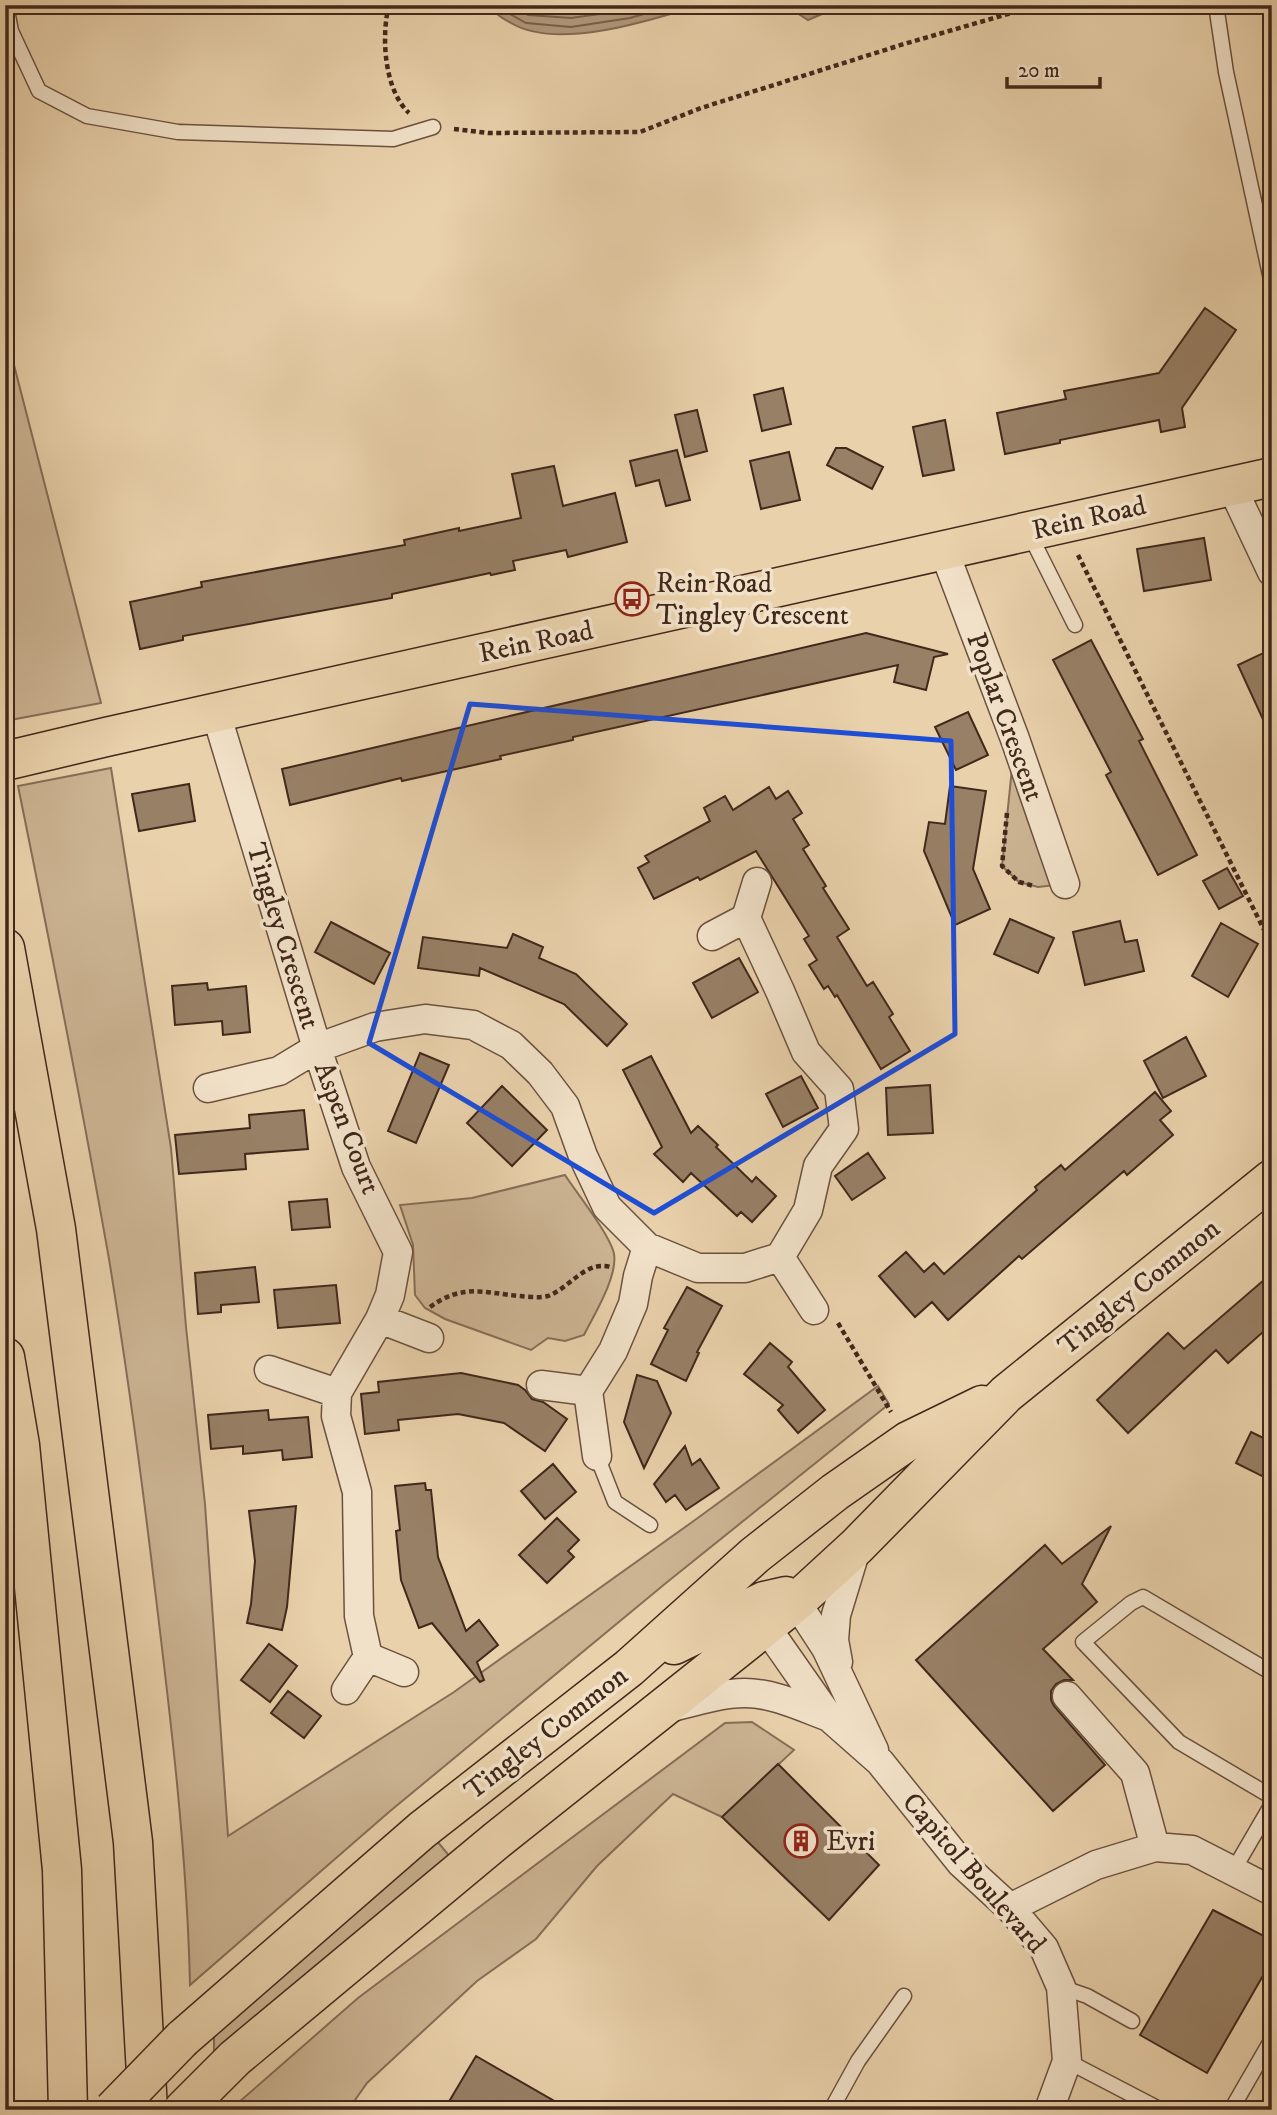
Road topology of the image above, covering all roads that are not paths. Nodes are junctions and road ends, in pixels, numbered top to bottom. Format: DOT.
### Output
graph roads {
  1 [pos="6,5"];
  2 [pos="1216,5"];
  3 [pos="433,127"];
  4 [pos="1272,284"];
  5 [pos="1272,477"];
  6 [pos="1233,486"];
  7 [pos="1045,527"];
  8 [pos="944,551"];
  9 [pos="1272,572"];
  10 [pos="1075,625"];
  11 [pos="216,713"];
  12 [pos="5,761"];
  13 [pos="757,882"];
  14 [pos="1065,884"];
  15 [pos="746,918"];
  16 [pos="712,936"];
  17 [pos="5,948"];
  18 [pos="317,1048"];
  19 [pos="208,1088"];
  20 [pos="1272,1179"];
  21 [pos="647,1247"];
  22 [pos="780,1257"];
  23 [pos="814,1310"];
  24 [pos="380,1319"];
  25 [pos="418,1334"];
  26 [pos="5,1357"];
  27 [pos="269,1370"];
  28 [pos="541,1385"];
  29 [pos="589,1391"];
  30 [pos="337,1393"];
  31 [pos="1006,1394"];
  32 [pos="597,1456"];
  33 [pos="650,1525"];
  34 [pos="857,1546"];
  35 [pos="755,1555"];
  36 [pos="775,1610"];
  37 [pos="368,1657"];
  38 [pos="629,1668"];
  39 [pos="404,1672"];
  40 [pos="1272,1673"];
  41 [pos="842,1682"];
  42 [pos="346,1690"];
  43 [pos="1067,1696"];
  44 [pos="662,1710"];
  45 [pos="829,1717"];
  46 [pos="880,1762"];
  47 [pos="1272,1797"];
  48 [pos="1272,1804"];
  49 [pos="1155,1847"];
  50 [pos="1233,1871"];
  51 [pos="1272,1891"];
  52 [pos="1010,1908"];
  53 [pos="1061,1987"];
  54 [pos="904,1996"];
  55 [pos="1132,2021"];
  56 [pos="1272,2039"];
  57 [pos="1068,2061"];
  58 [pos="68,2110"];
  59 [pos="113,2110"];
  60 [pos="148,2110"];
  61 [pos="183,2110"];
  62 [pos="831,2110"];
  63 [pos="1049,2110"];
  64 [pos="1161,2110"];
  65 [pos="1231,2110"];
  1 -- 3 [label="lane"];
  2 -- 4 [label="lane"];
  5 -- 6 [label="main road, Rein Road"];
  6 -- 7 [label="main road, Rein Road"];
  6 -- 9 [label="street"];
  7 -- 8 [label="main road, Rein Road"];
  7 -- 10 [label="lane"];
  8 -- 11 [label="main road, Rein Road"];
  8 -- 14 [label="street, Poplar Crescent"];
  11 -- 12 [label="main road, Rein Road"];
  11 -- 18 [label="street, Tingley Crescent"];
  13 -- 15 [label="street"];
  15 -- 16 [label="street"];
  15 -- 22 [label="street"];
  17 -- 60 [label="main road"];
  18 -- 19 [label="street, Aspen Court"];
  18 -- 21 [label="street, Tingley Crescent"];
  18 -- 24 [label="street, Aspen Court"];
  20 -- 31 [label="main road, Tingley Common"];
  21 -- 22 [label="street, Tingley Crescent"];
  21 -- 29 [label="street"];
  22 -- 23 [label="street"];
  24 -- 25 [label="street"];
  24 -- 30 [label="street, Aspen Court"];
  26 -- 58 [label="main road"];
  27 -- 30 [label="street"];
  28 -- 29 [label="street"];
  29 -- 32 [label="street"];
  30 -- 37 [label="street"];
  31 -- 34 [label="main road, Tingley Common"];
  31 -- 35 [label="main road, Tingley Common"];
  32 -- 33 [label="lane"];
  34 -- 36 [label="main road, Tingley Common"];
  34 -- 41 [label="street, Capitol Boulevard"];
  35 -- 36 [label="main road"];
  35 -- 38 [label="main road, Tingley Common"];
  36 -- 38 [label="main road"];
  36 -- 41 [label="street, Capitol Boulevard"];
  36 -- 44 [label="main road, Tingley Common"];
  36 -- 45 [label="street, Capitol Boulevard"];
  37 -- 39 [label="street"];
  37 -- 42 [label="street"];
  38 -- 59 [label="main road, Tingley Common, bridge"];
  40 -- 47 [label="lane"];
  41 -- 46 [label="street, Capitol Boulevard"];
  43 -- 49 [label="street"];
  44 -- 45 [label="street, Capitol Boulevard"];
  44 -- 61 [label="main road, Tingley Common"];
  45 -- 46 [label="street, Capitol Boulevard"];
  46 -- 52 [label="street, Capitol Boulevard"];
  48 -- 50 [label="lane"];
  49 -- 50 [label="street"];
  49 -- 52 [label="street"];
  50 -- 51 [label="street"];
  52 -- 53 [label="street, Capitol Boulevard"];
  53 -- 55 [label="lane"];
  53 -- 57 [label="street, Capitol Boulevard"];
  54 -- 62 [label="lane"];
  56 -- 65 [label="lane"];
  57 -- 63 [label="street, Capitol Boulevard"];
  57 -- 64 [label="lane"];
}
